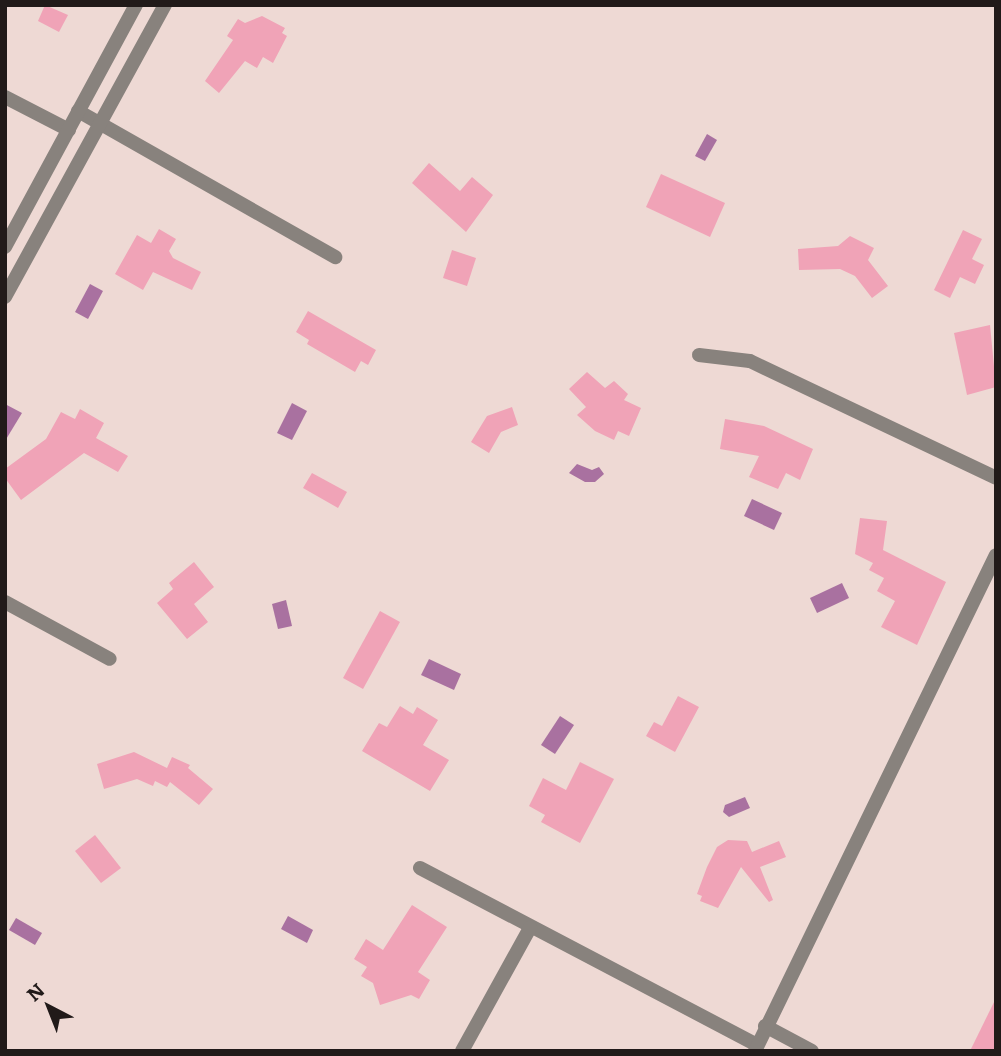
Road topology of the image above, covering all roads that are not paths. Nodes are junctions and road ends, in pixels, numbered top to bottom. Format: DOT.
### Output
graph roads {
  1 [pos="136,5"];
  2 [pos="165,5"];
  3 [pos="5,97"];
  4 [pos="79,111"];
  5 [pos="100,124"];
  6 [pos="68,130"];
  7 [pos="5,247"];
  8 [pos="335,257"];
  9 [pos="5,297"];
  10 [pos="699,355"];
  11 [pos="996,478"];
  12 [pos="996,555"];
  13 [pos="5,602"];
  14 [pos="110,659"];
  15 [pos="420,868"];
  16 [pos="530,928"];
  17 [pos="765,1026"];
  18 [pos="755,1047"];
  19 [pos="462,1051"];
  20 [pos="812,1051"];
  1 -- 4 [label="street"];
  2 -- 5 [label="street"];
  3 -- 6 [label="street"];
  4 -- 5 [label="street"];
  4 -- 6 [label="street"];
  5 -- 8 [label="street"];
  5 -- 9 [label="street"];
  6 -- 7 [label="street"];
  10 -- 11 [label="street"];
  12 -- 17 [label="street"];
  13 -- 14 [label="street"];
  15 -- 16 [label="street"];
  16 -- 18 [label="street"];
  16 -- 19 [label="street"];
  17 -- 18 [label="street"];
  17 -- 20 [label="street"];
}
